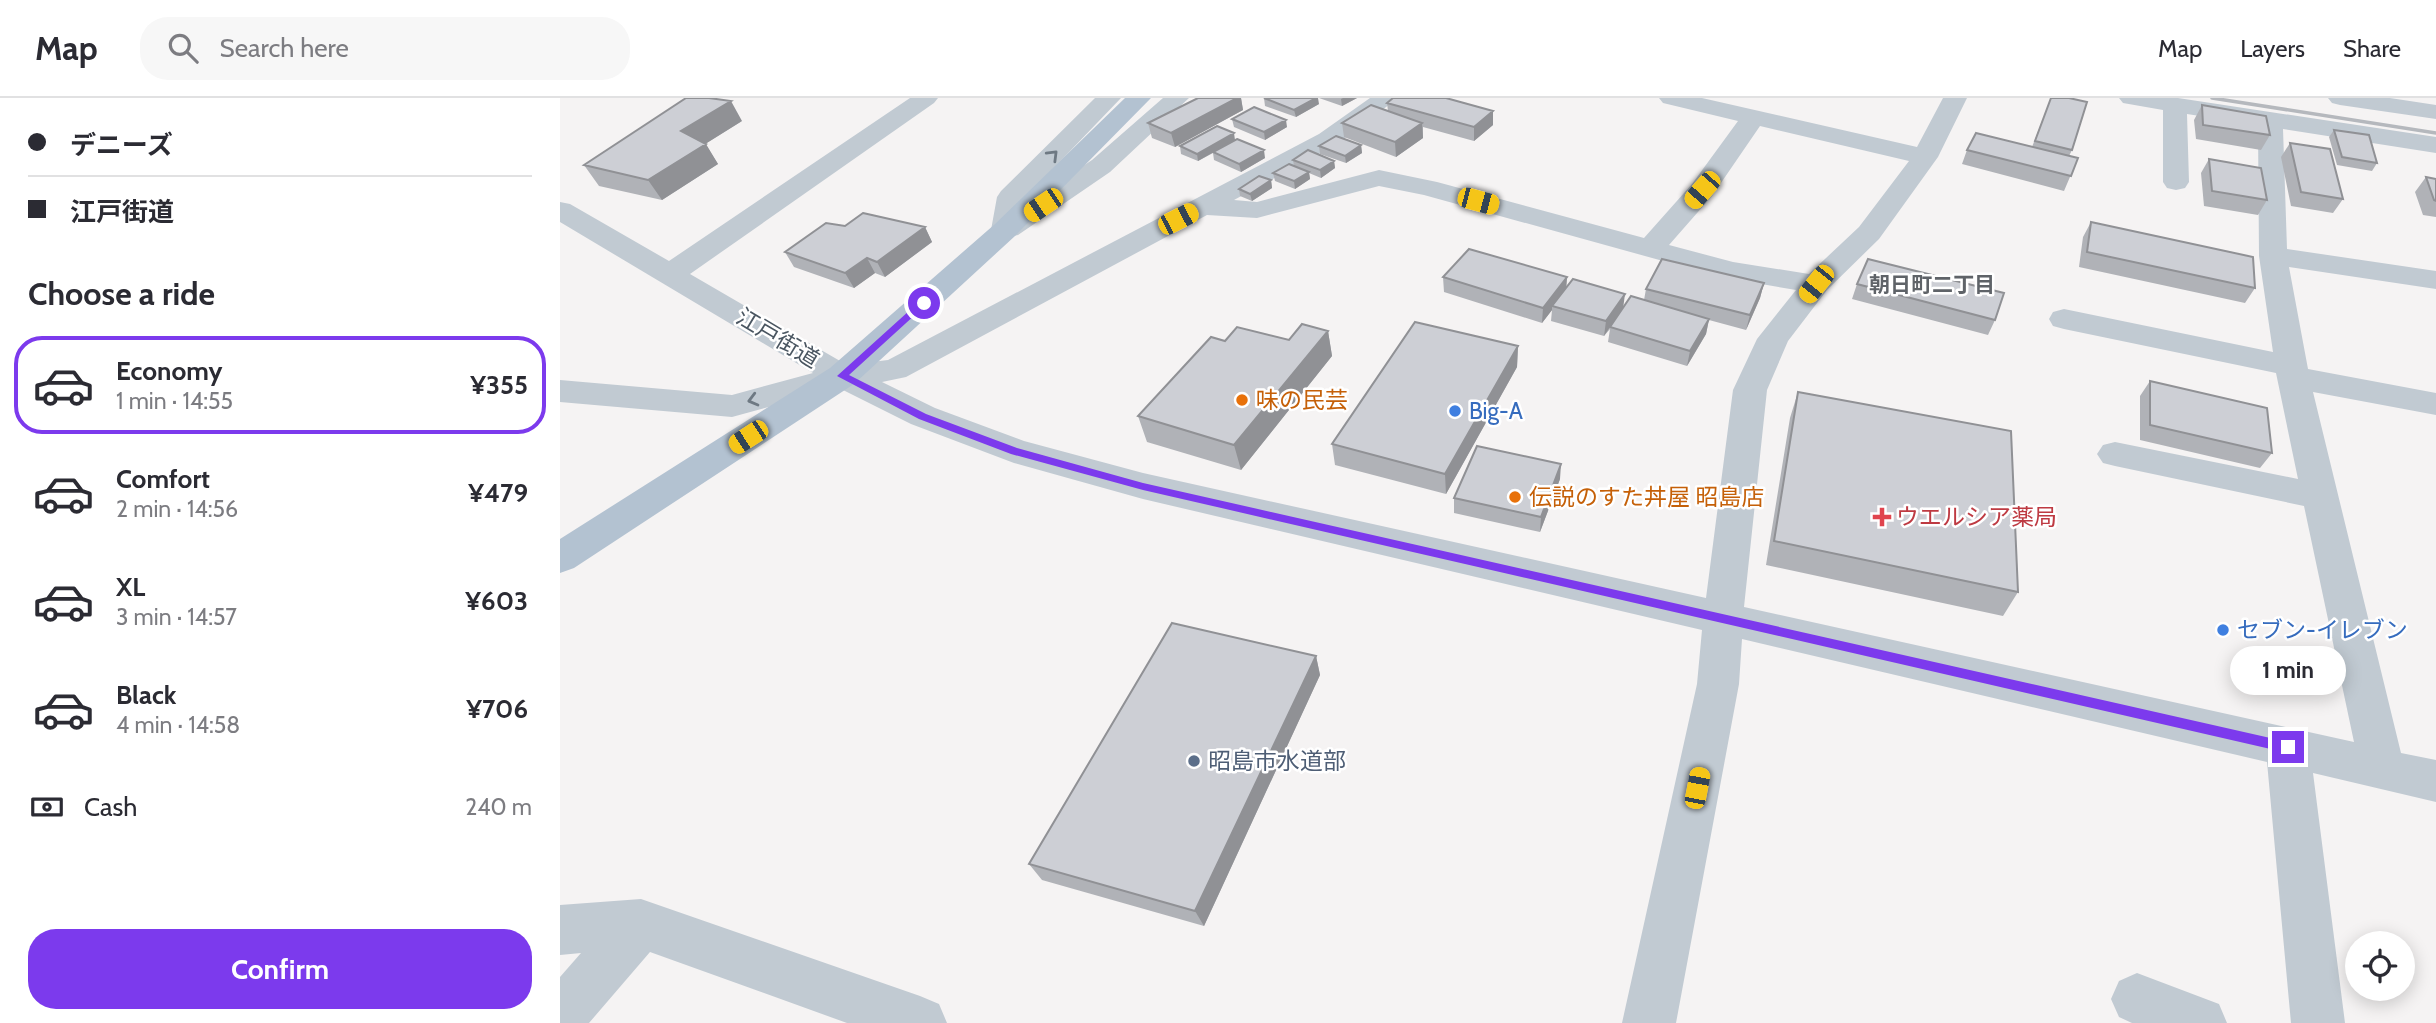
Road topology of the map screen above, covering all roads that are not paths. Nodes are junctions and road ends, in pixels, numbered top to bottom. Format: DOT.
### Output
graph roads {
  1 [pos="926,98"];
  2 [pos="1109,98"];
  3 [pos="1139,98"];
  4 [pos="1177,98"];
  5 [pos="1386,98"];
  6 [pos="1671,98"];
  7 [pos="1955,98"];
  8 [pos="2131,98"];
  9 [pos="2340,98"];
  10 [pos="2175,105"];
  11 [pos="2436,112"];
  12 [pos="1753,118"];
  13 [pos="2270,120"];
  14 [pos="2436,145"];
  15 [pos="1925,156"];
  16 [pos="2176,182"];
  17 [pos="1202,206"];
  18 [pos="560,210"];
  19 [pos="1005,230"];
  20 [pos="1651,247"];
  21 [pos="2273,256"];
  22 [pos="670,274"];
  23 [pos="2436,280"];
  24 [pos="1816,284"];
  25 [pos="2064,320"];
  26 [pos="2292,372"];
  27 [pos="842,376"];
  28 [pos="569,398"];
  29 [pos="2436,404"];
  30 [pos="2115,454"];
  31 [pos="2318,496"];
  32 [pos="560,558"];
  33 [pos="1723,618"];
  34 [pos="2288,747"];
  35 [pos="2382,768"];
  36 [pos="2436,780"];
  37 [pos="641,924"];
  38 [pos="560,930"];
  39 [pos="2137,999"];
  40 [pos="560,1016"];
  41 [pos="920,1023"];
  42 [pos="1650,1023"];
  43 [pos="2200,1023"];
  44 [pos="2318,1023"];
  1 -- 22 [label="street"];
  19 -- 2 [label="street, one-way"];
  3 -- 19 [label="main road"];
  4 -- 19 [label="street"];
  5 -- 17 [label="street"];
  6 -- 12 [label="street"];
  7 -- 15 [label="street"];
  8 -- 10 [label="street"];
  9 -- 11 [label="street"];
  10 -- 13 [label="street"];
  10 -- 16 [label="street"];
  12 -- 15 [label="street"];
  12 -- 20 [label="street"];
  13 -- 14 [label="street"];
  13 -- 21 [label="street"];
  15 -- 24 [label="street"];
  17 -- 20 [label="street"];
  17 -- 27 [label="street"];
  18 -- 22 [label="street, 江戸街道"];
  19 -- 27 [label="main road"];
  20 -- 24 [label="street"];
  21 -- 23 [label="street"];
  21 -- 26 [label="street"];
  22 -- 27 [label="street, 江戸街道"];
  24 -- 33 [label="street"];
  25 -- 26 [label="street"];
  26 -- 29 [label="street"];
  26 -- 31 [label="street"];
  27 -- 28 [label="street, one-way"];
  27 -- 32 [label="main road"];
  27 -- 33 [label="street, 江戸街道"];
  30 -- 31 [label="street"];
  31 -- 35 [label="street"];
  33 -- 34 [label="street, 江戸街道"];
  33 -- 42 [label="street"];
  34 -- 35 [label="street, 江戸街道"];
  34 -- 44 [label="street"];
  35 -- 36 [label="street, 江戸街道"];
  37 -- 38 [label="street"];
  37 -- 40 [label="street"];
  37 -- 41 [label="street"];
  39 -- 43 [label="street"];
}
